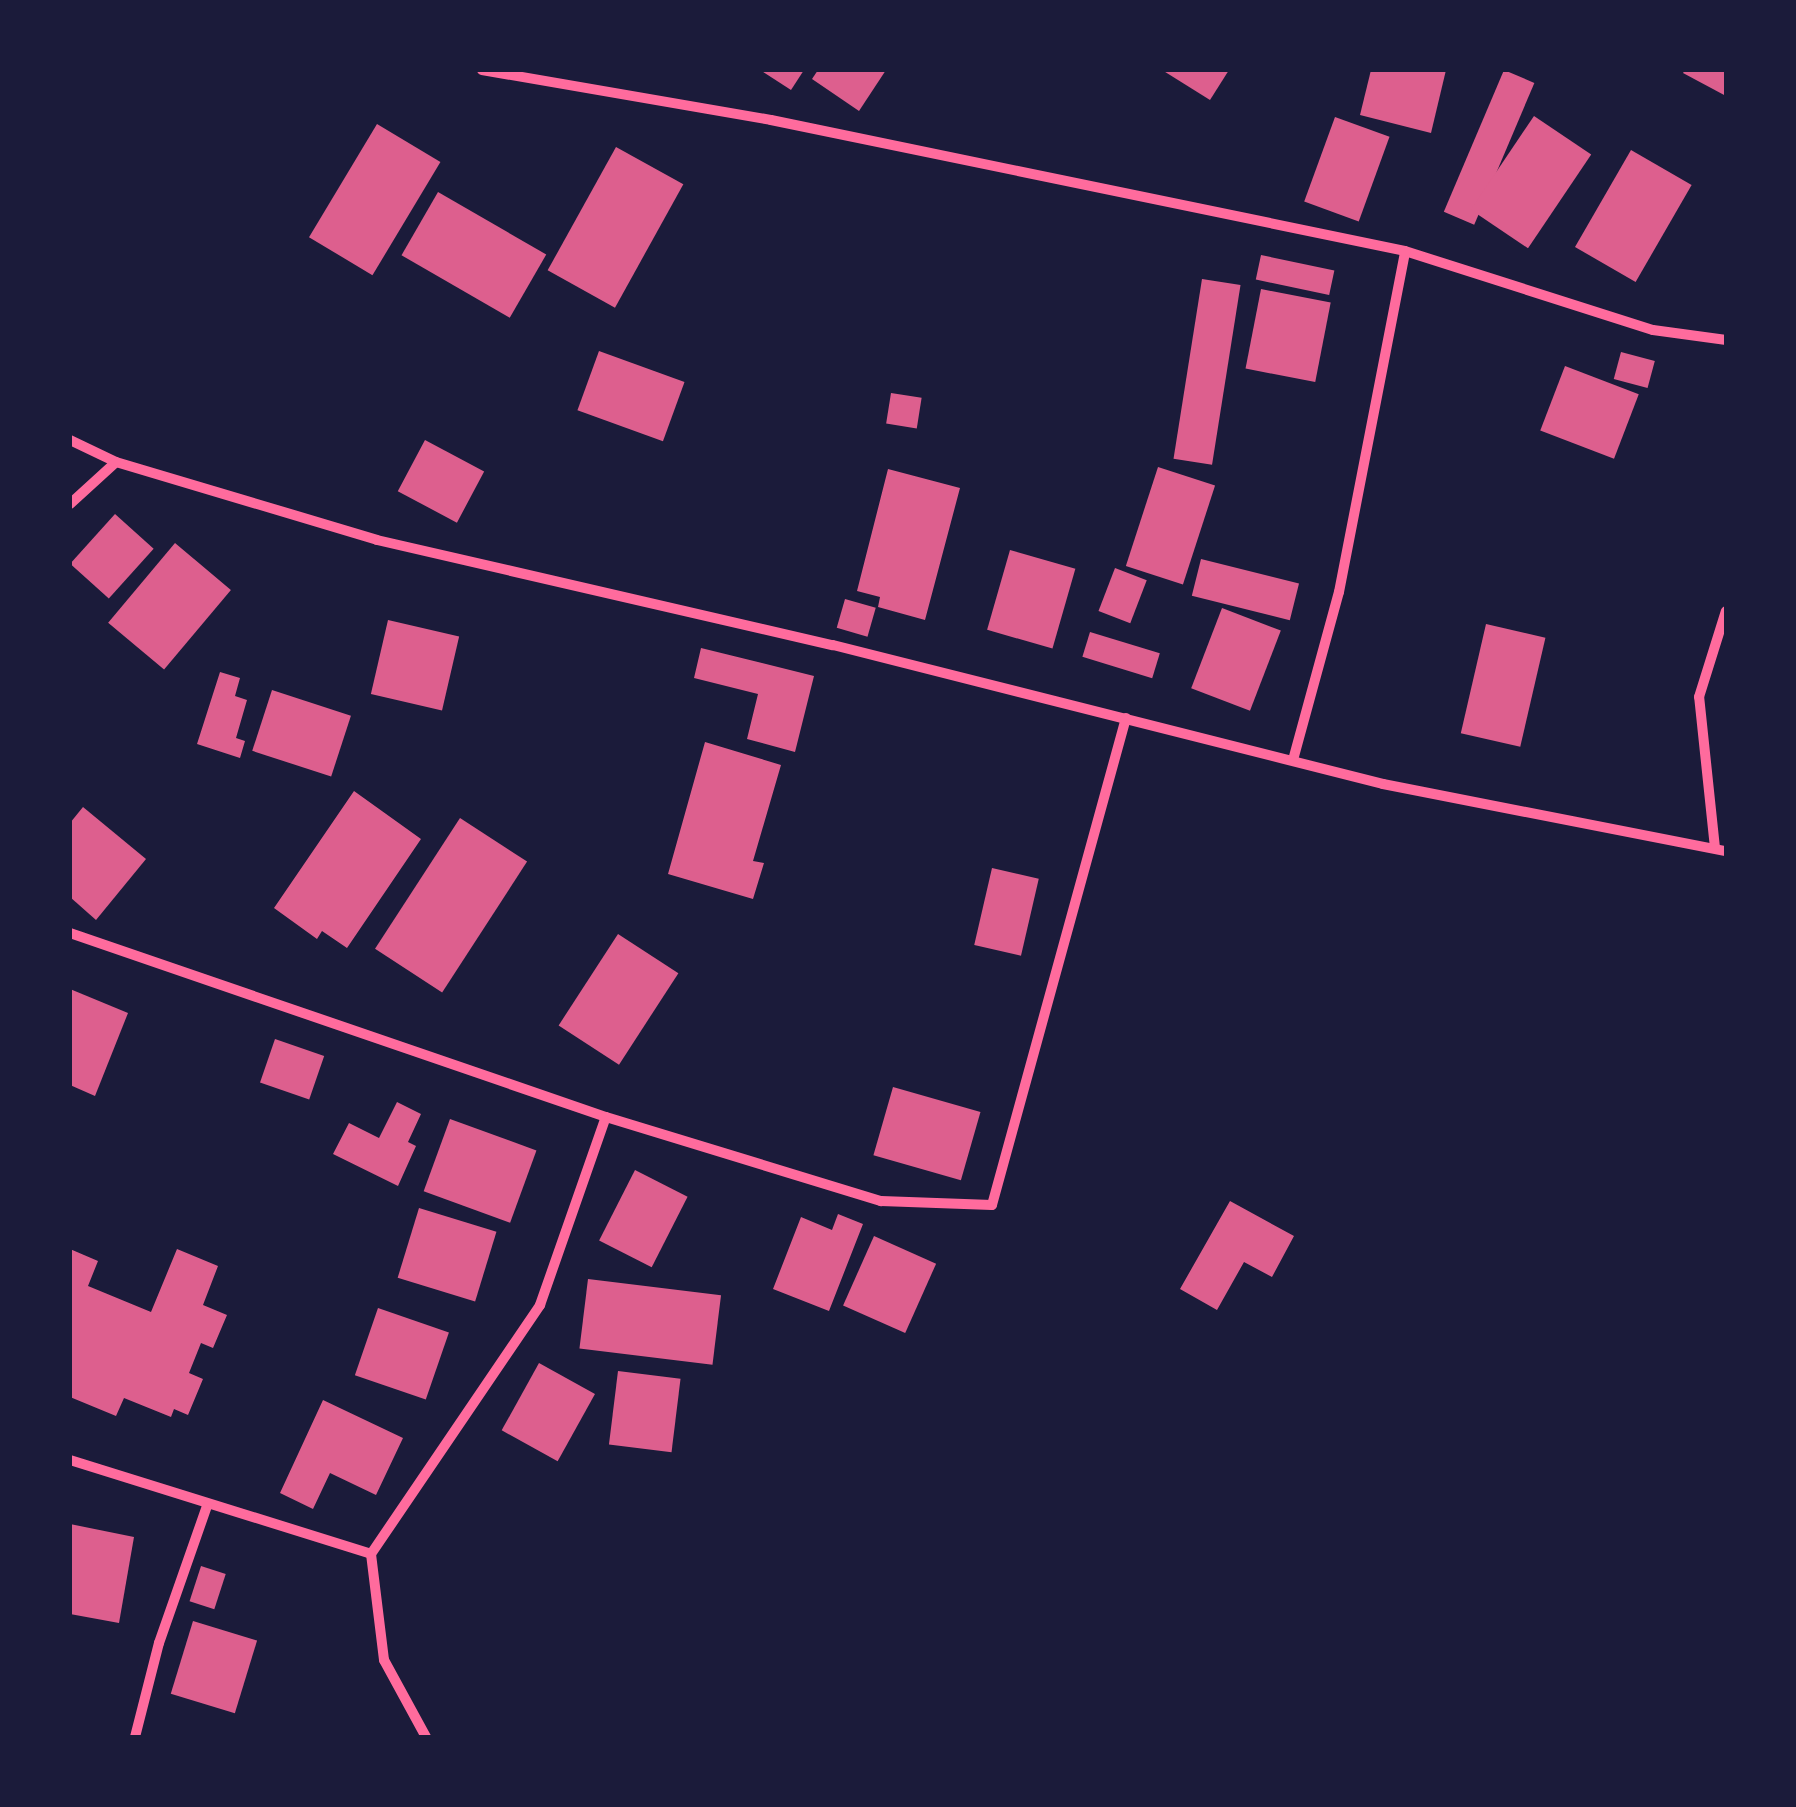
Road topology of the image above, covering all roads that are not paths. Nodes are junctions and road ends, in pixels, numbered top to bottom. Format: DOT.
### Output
graph roads {
  1 [pos="482,70"];
  2 [pos="1405,251"];
  3 [pos="1726,340"];
  4 [pos="70,440"];
  5 [pos="116,462"];
  6 [pos="70,504"];
  7 [pos="1726,611"];
  8 [pos="1126,718"];
  9 [pos="1292,760"];
  10 [pos="1721,850"];
  11 [pos="70,933"];
  12 [pos="606,1117"];
  13 [pos="70,1460"];
  14 [pos="207,1506"];
  15 [pos="370,1554"];
  16 [pos="136,1737"];
  17 [pos="426,1737"];
  1 -- 2 [label="street"];
  2 -- 3 [label="street"];
  2 -- 9 [label="street"];
  4 -- 5 [label="street"];
  5 -- 6 [label="street"];
  5 -- 8 [label="street"];
  7 -- 10 [label="street"];
  8 -- 9 [label="street"];
  8 -- 12 [label="street"];
  9 -- 10 [label="street"];
  11 -- 12 [label="street"];
  12 -- 15 [label="street"];
  13 -- 14 [label="street"];
  14 -- 15 [label="street"];
  14 -- 16 [label="street"];
  15 -- 17 [label="street"];
}
